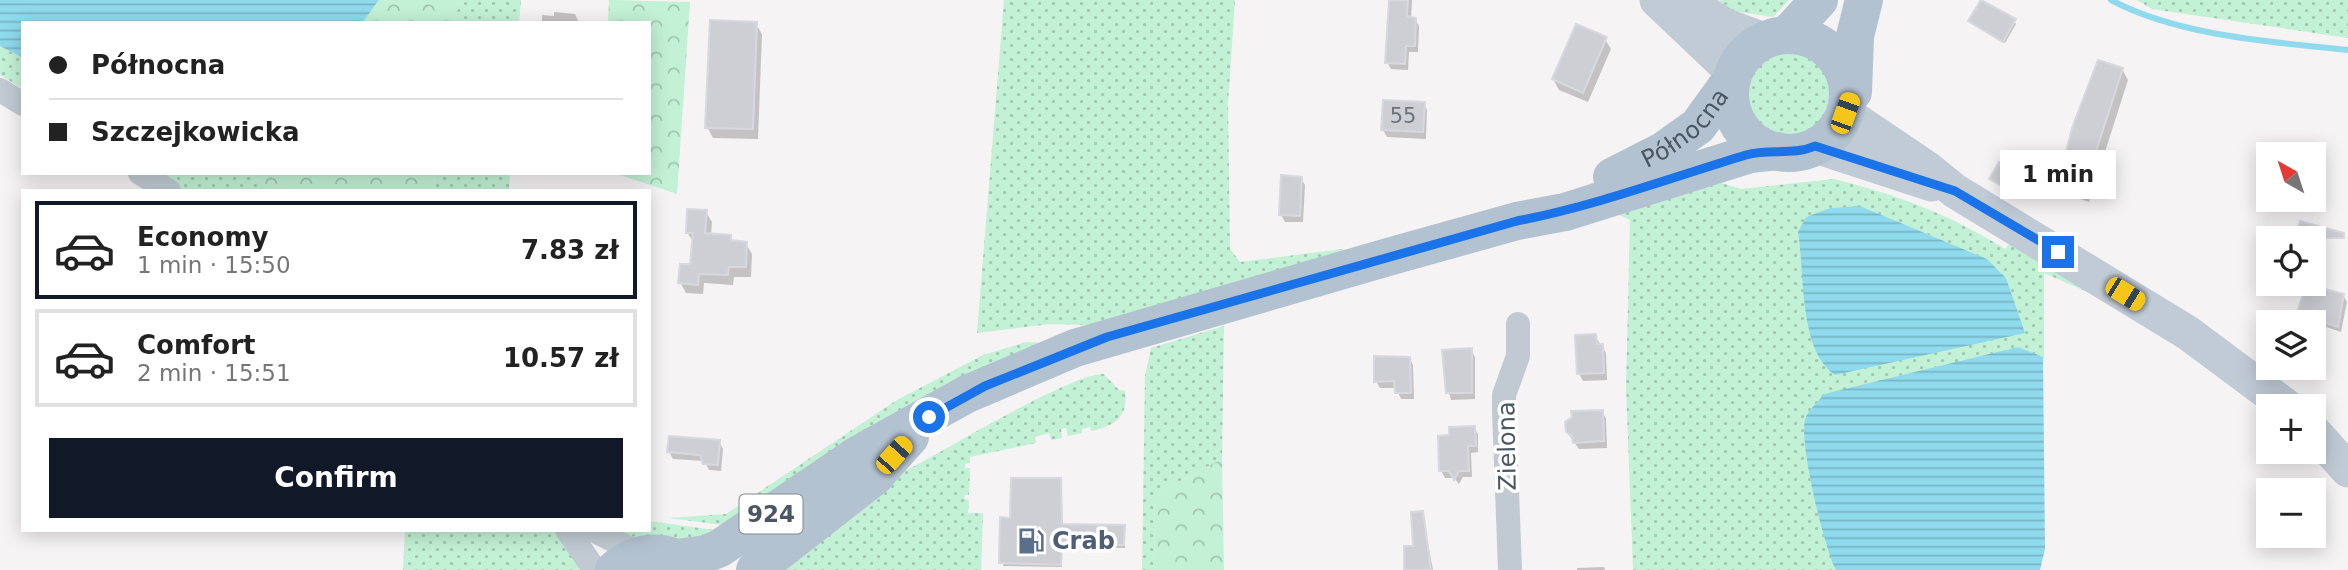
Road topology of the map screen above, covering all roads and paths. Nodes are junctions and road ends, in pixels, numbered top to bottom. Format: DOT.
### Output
graph roads {
  1 [pos="1657,0"];
  2 [pos="1683,0"];
  3 [pos="1819,0"];
  4 [pos="1864,0"];
  5 [pos="1775,38"];
  6 [pos="1733,76"];
  7 [pos="0,90"];
  8 [pos="21,102"];
  9 [pos="1845,113"];
  10 [pos="1815,146"];
  11 [pos="1777,151"];
  12 [pos="142,175"];
  13 [pos="166,189"];
  14 [pos="1955,191"];
  15 [pos="1517,221"];
  16 [pos="1518,324"];
  17 [pos="2270,394"];
  18 [pos="929,417"];
  19 [pos="2326,445"];
  20 [pos="2348,470"];
  21 [pos="568,532"];
  22 [pos="597,532"];
  23 [pos="656,563"];
  24 [pos="595,570"];
  25 [pos="755,570"];
  26 [pos="1510,570"];
  1 -- 6 [label="street"];
  2 -- 5 [label="street"];
  3 -- 5 [label="main road"];
  4 -- 9 [label="main road"];
  5 -- 6 [label="main road, 924"];
  5 -- 9 [label="main road"];
  6 -- 11 [label="main road"];
  6 -- 15 [label="main road, Północna / 924"];
  7 -- 8 [label="street"];
  9 -- 10 [label="main road"];
  9 -- 14 [label="street"];
  10 -- 11 [label="main road, 924"];
  10 -- 14 [label="street"];
  11 -- 15 [label="main road, Północna / 924"];
  12 -- 13 [label="street"];
  14 -- 17 [label="street"];
  15 -- 18 [label="main road, Północna / 924"];
  16 -- 26 [label="street, Zielona"];
  18 -- 23 [label="main road, Północna / 924"];
  18 -- 25 [label="main road, Północna / 924"];
  19 -- 20 [label="street"];
  21 -- 24 [label="street"];
  22 -- 23 [label="street"];
}
